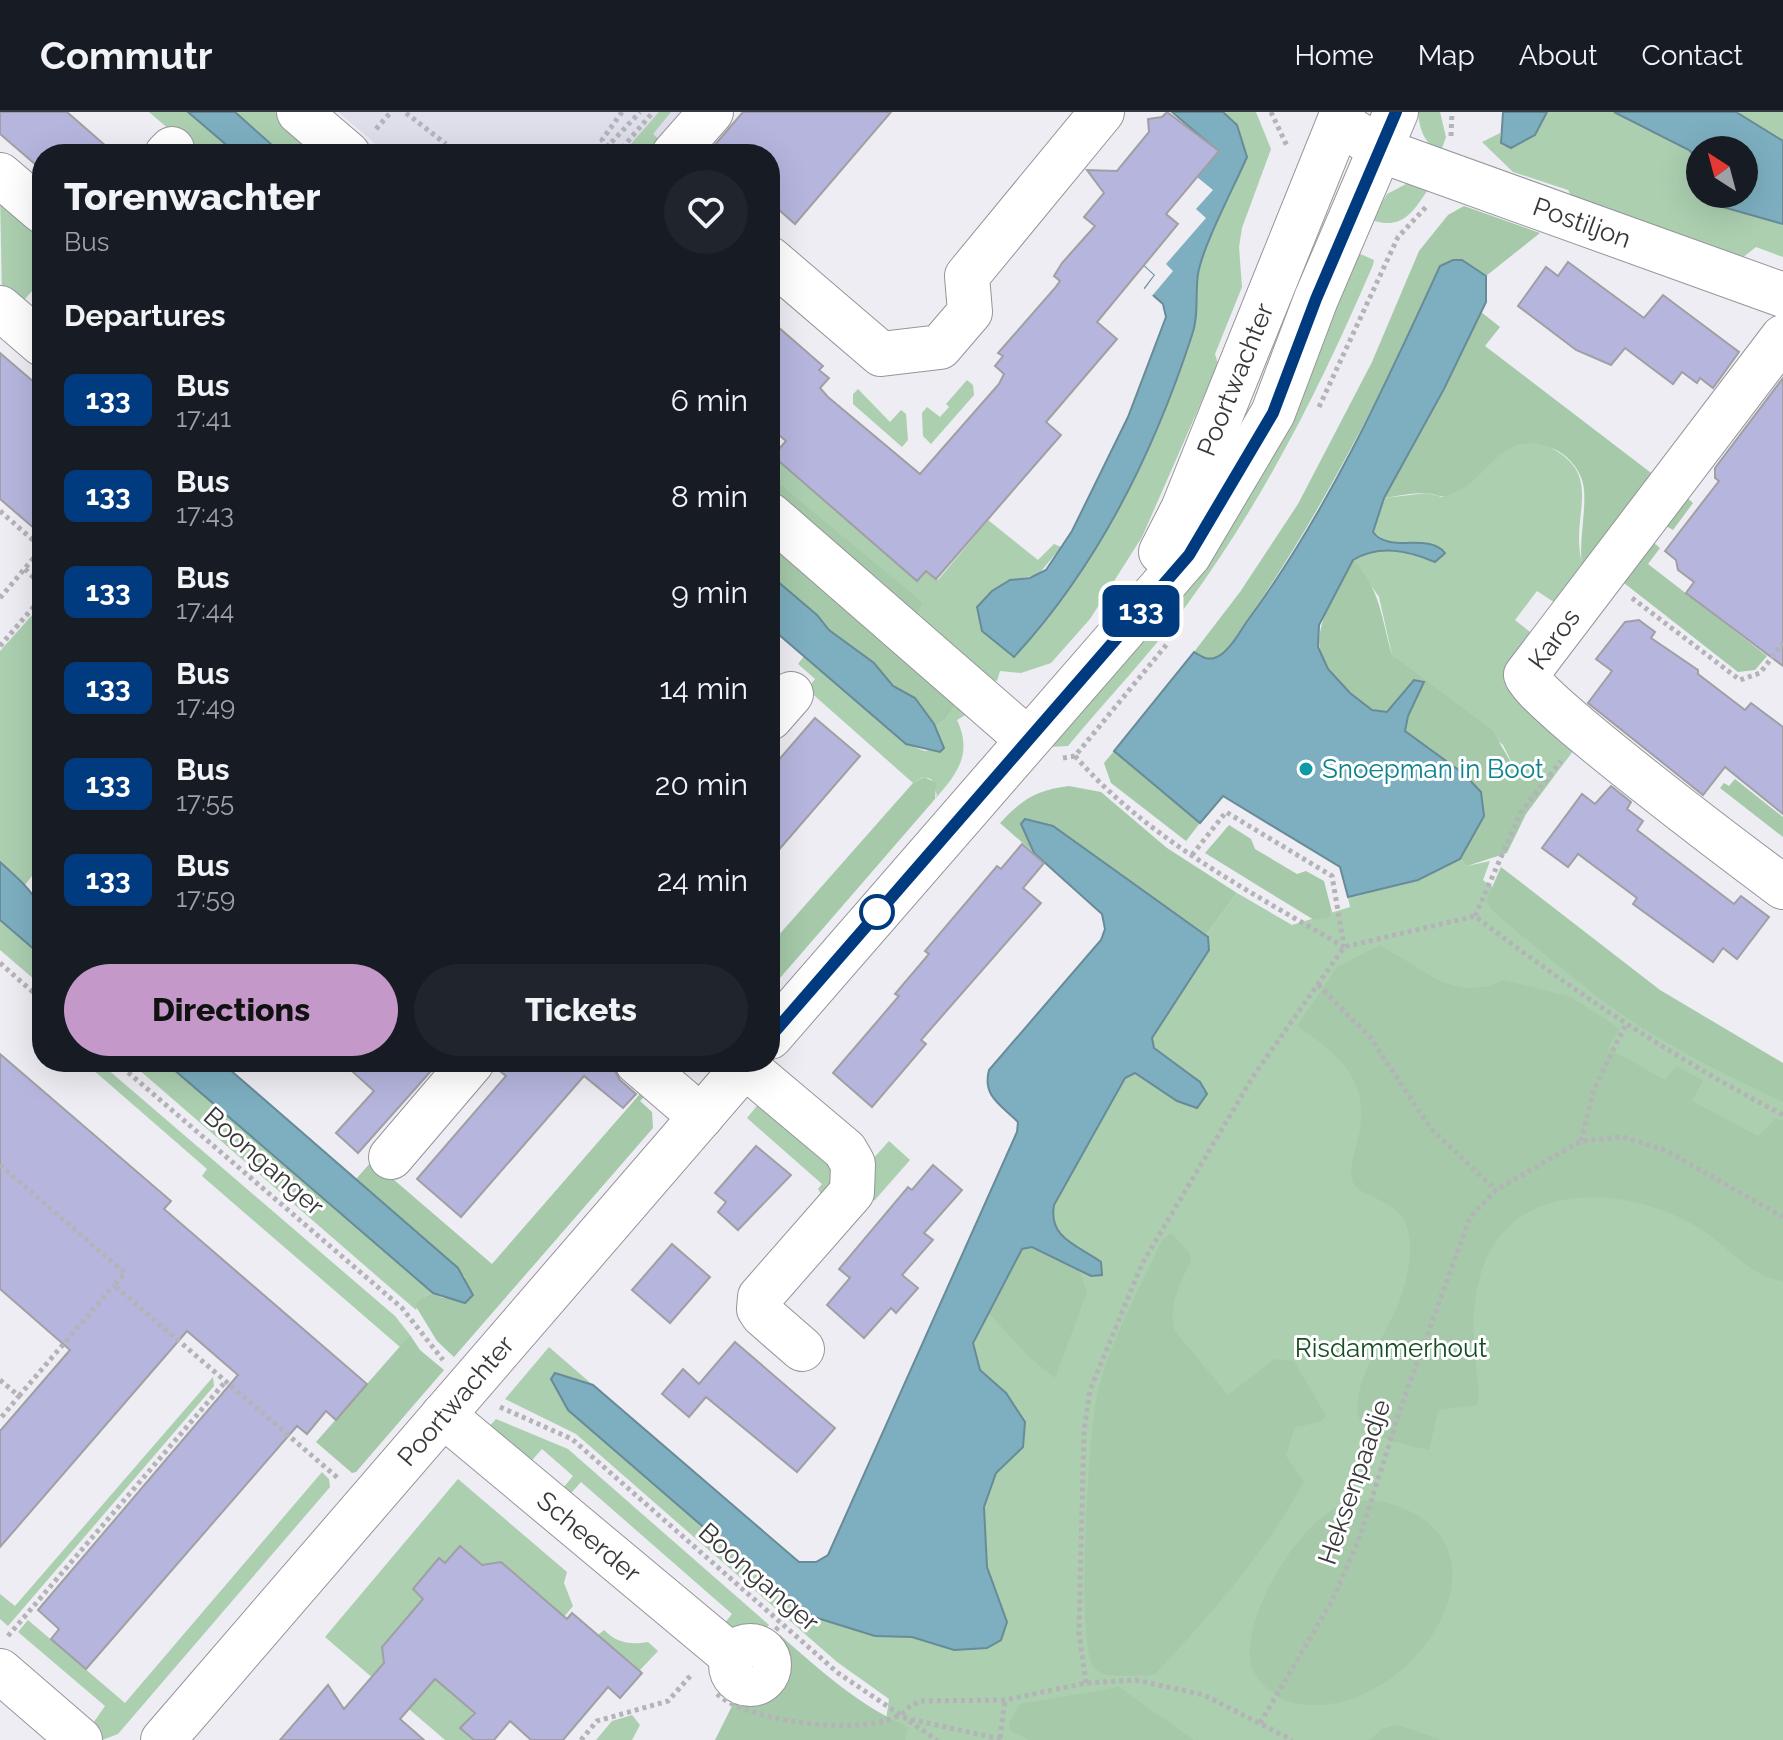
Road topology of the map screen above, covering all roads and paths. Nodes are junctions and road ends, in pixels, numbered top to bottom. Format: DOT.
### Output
graph roads {
  1 [pos="299,112"];
  2 [pos="391,112"];
  3 [pos="405,112"];
  4 [pos="622,112"];
  5 [pos="640,112"];
  6 [pos="653,112"];
  7 [pos="711,112"];
  8 [pos="1102,112"];
  9 [pos="1336,115"];
  10 [pos="1388,131"];
  11 [pos="362,143"];
  12 [pos="446,144"];
  13 [pos="606,144"];
  14 [pos="610,144"];
  15 [pos="626,144"];
  16 [pos="683,144"];
  17 [pos="0,175"];
  18 [pos="32,202"];
  19 [pos="780,268"];
  20 [pos="1783,295"];
  21 [pos="1783,337"];
  22 [pos="0,511"];
  23 [pos="780,524"];
  24 [pos="32,539"];
  25 [pos="32,560"];
  26 [pos="25,569"];
  27 [pos="1601,575"];
  28 [pos="32,576"];
  29 [pos="0,598"];
  30 [pos="32,609"];
  31 [pos="1114,643"];
  32 [pos="1783,643"];
  33 [pos="0,646"];
  34 [pos="1584,731"];
  35 [pos="1027,739"];
  36 [pos="1075,756"];
  37 [pos="1192,855"];
  38 [pos="1783,887"];
  39 [pos="1475,916"];
  40 [pos="1344,947"];
  41 [pos="0,963"];
  42 [pos="1318,985"];
  43 [pos="32,991"];
  44 [pos="1626,1024"];
  45 [pos="780,1025"];
  46 [pos="128,1072"];
  47 [pos="463,1072"];
  48 [pos="649,1072"];
  49 [pos="739,1072"];
  50 [pos="770,1072"];
  51 [pos="1783,1115"];
  52 [pos="701,1117"];
  53 [pos="1581,1141"];
  54 [pos="391,1157"];
  55 [pos="0,1165"];
  56 [pos="1496,1190"];
  57 [pos="1783,1217"];
  58 [pos="114,1285"];
  59 [pos="802,1349"];
  60 [pos="447,1365"];
  61 [pos="0,1380"];
  62 [pos="226,1381"];
  63 [pos="19,1396"];
  64 [pos="504,1409"];
  65 [pos="443,1415"];
  66 [pos="0,1419"];
  67 [pos="367,1503"];
  68 [pos="0,1645"];
  69 [pos="742,1650"];
  70 [pos="0,1671"];
  71 [pos="1086,1683"];
  72 [pos="1005,1700"];
  73 [pos="725,1701"];
  74 [pos="905,1718"];
  75 [pos="1260,1723"];
  76 [pos="871,1733"];
  77 [pos="821,1735"];
  78 [pos="1001,1739"];
  79 [pos="80,1740"];
  80 [pos="163,1740"];
  81 [pos="581,1740"];
  82 [pos="937,1740"];
  83 [pos="1292,1740"];
  1 -- 11 [label="street"];
  2 -- 11 [label="path"];
  3 -- 12 [label="path"];
  4 -- 13 [label="path"];
  5 -- 14 [label="path"];
  6 -- 15 [label="path"];
  7 -- 16 [label="street"];
  8 -- 19 [label="street"];
  9 -- 10 [label="street, Postiljon"];
  9 -- 31 [label="street, Poortwachter"];
  10 -- 20 [label="street, Postiljon"];
  10 -- 31 [label="street, Poortwachter"];
  17 -- 18 [label="street"];
  21 -- 27 [label="street, Karos"];
  22 -- 24 [label="path"];
  23 -- 35 [label="street"];
  25 -- 26 [label="path"];
  26 -- 28 [label="path"];
  26 -- 29 [label="path"];
  27 -- 32 [label="path"];
  27 -- 34 [label="street, Karos"];
  30 -- 33 [label="path"];
  31 -- 35 [label="street, Poortwachter"];
  34 -- 38 [label="street, Karos"];
  34 -- 39 [label="path"];
  35 -- 45 [label="street, Poortwachter"];
  36 -- 37 [label="path"];
  37 -- 40 [label="path"];
  37 -- 40 [label="path"];
  39 -- 40 [label="path"];
  39 -- 44 [label="path"];
  40 -- 42 [label="path"];
  41 -- 43 [label="path"];
  42 -- 56 [label="path"];
  42 -- 71 [label="path"];
  44 -- 51 [label="path"];
  44 -- 53 [label="path"];
  46 -- 60 [label="path, Boonganger"];
  47 -- 54 [label="street"];
  48 -- 52 [label="street"];
  49 -- 52 [label="street, Poortwachter"];
  50 -- 59 [label="street"];
  52 -- 65 [label="street, Poortwachter"];
  53 -- 56 [label="path, Heksenpaadje"];
  53 -- 57 [label="path, Heksenpaadje"];
  55 -- 58 [label="path"];
  56 -- 75 [label="path, Heksenpaadje"];
  58 -- 62 [label="path"];
  58 -- 63 [label="path"];
  61 -- 63 [label="path"];
  62 -- 67 [label="path"];
  62 -- 68 [label="path"];
  63 -- 66 [label="path"];
  64 -- 69 [label="path, Boonganger"];
  65 -- 67 [label="street, Poortwachter"];
  65 -- 69 [label="street, Scheerder"];
  67 -- 80 [label="street, Poortwachter"];
  69 -- 74 [label="path, Boonganger"];
  69 -- 81 [label="path"];
  70 -- 79 [label="street"];
  71 -- 72 [label="path"];
  71 -- 75 [label="path"];
  72 -- 74 [label="path"];
  72 -- 78 [label="path"];
  73 -- 77 [label="path"];
  74 -- 76 [label="path"];
  74 -- 78 [label="path, Boonganger"];
  74 -- 82 [label="path"];
  75 -- 83 [label="path"];
}
